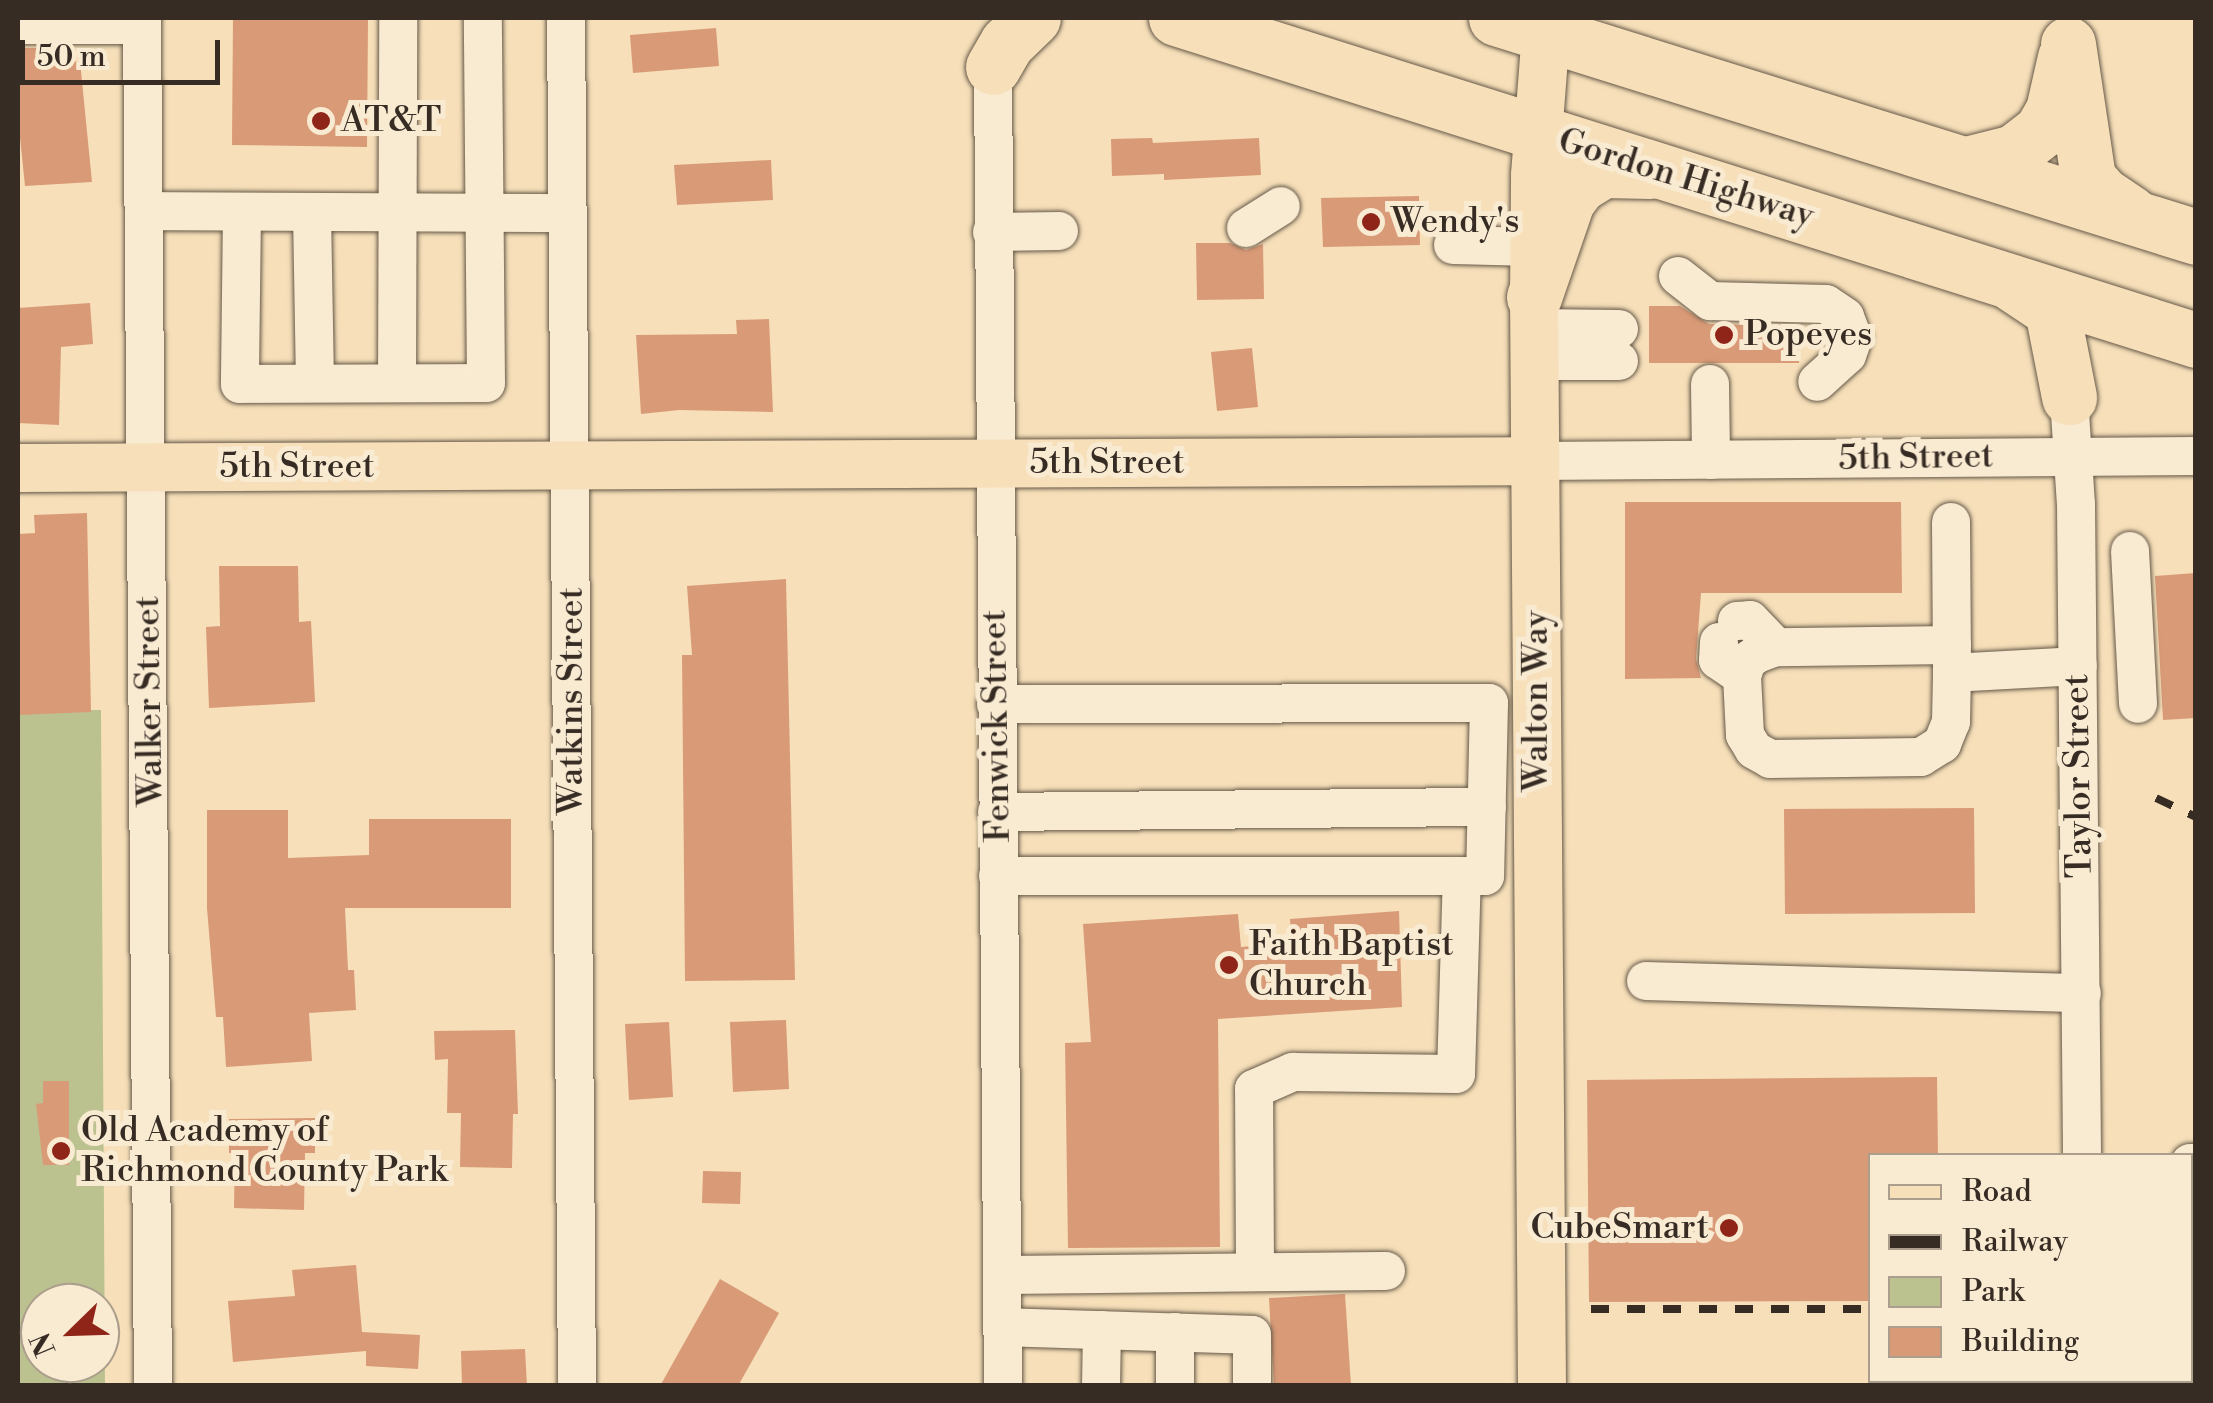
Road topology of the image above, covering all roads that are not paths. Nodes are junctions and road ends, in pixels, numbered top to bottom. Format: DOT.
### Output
graph roads {
  1 [pos="398,18"];
  2 [pos="482,18"];
  3 [pos="566,18"];
  4 [pos="1033,18"];
  5 [pos="1176,18"];
  6 [pos="142,21"];
  7 [pos="1530,22"];
  8 [pos="18,26"];
  9 [pos="2067,31"];
  10 [pos="987,42"];
  11 [pos="1538,133"];
  12 [pos="1968,164"];
  13 [pos="1671,174"];
  14 [pos="144,211"];
  15 [pos="242,212"];
  16 [pos="312,212"];
  17 [pos="398,212"];
  18 [pos="484,212"];
  19 [pos="568,213"];
  20 [pos="2136,217"];
  21 [pos="1059,231"];
  22 [pos="992,232"];
  23 [pos="2196,237"];
  24 [pos="1453,245"];
  25 [pos="1678,276"];
  26 [pos="2002,278"];
  27 [pos="1534,308"];
  28 [pos="2190,338"];
  29 [pos="1619,345"];
  30 [pos="1817,382"];
  31 [pos="397,383"];
  32 [pos="314,384"];
  33 [pos="1710,384"];
  34 [pos="2069,397"];
  35 [pos="2072,456"];
  36 [pos="2196,456"];
  37 [pos="1711,460"];
  38 [pos="1535,462"];
  39 [pos="995,464"];
  40 [pos="570,465"];
  41 [pos="148,467"];
  42 [pos="18,468"];
  43 [pos="1951,522"];
  44 [pos="2076,554"];
  45 [pos="1776,647"];
  46 [pos="1952,659"];
  47 [pos="2078,666"];
  48 [pos="1742,676"];
  49 [pos="996,704"];
  50 [pos="2138,704"];
  51 [pos="1487,807"];
  52 [pos="997,812"];
  53 [pos="998,876"];
  54 [pos="1462,876"];
  55 [pos="1646,981"];
  56 [pos="2082,992"];
  57 [pos="2082,1153"];
  58 [pos="1255,1271"];
  59 [pos="1386,1271"];
  60 [pos="1002,1275"];
  61 [pos="1002,1327"];
  62 [pos="1102,1330"];
  63 [pos="1175,1332"];
  64 [pos="154,1386"];
  65 [pos="577,1386"];
  66 [pos="1003,1386"];
  67 [pos="1101,1386"];
  68 [pos="1176,1386"];
  69 [pos="1252,1386"];
  70 [pos="1542,1386"];
  1 -- 17 [label="street"];
  2 -- 18 [label="street"];
  3 -- 19 [label="street, Watkins Street"];
  4 -- 10 [label="highway"];
  5 -- 11 [label="highway, Gordon Highway"];
  6 -- 8 [label="street"];
  6 -- 14 [label="street, Walker Street"];
  7 -- 11 [label="main road, Walton Way"];
  7 -- 12 [label="highway"];
  9 -- 12 [label="highway"];
  9 -- 20 [label="highway"];
  10 -- 22 [label="street, Fenwick Street"];
  11 -- 13 [label="highway, Gordon Highway"];
  11 -- 27 [label="main road, Walton Way"];
  12 -- 20 [label="highway"];
  13 -- 26 [label="highway, Gordon Highway"];
  13 -- 27 [label="highway"];
  14 -- 15 [label="street"];
  14 -- 41 [label="street, Walker Street"];
  15 -- 16 [label="street"];
  15 -- 32 [label="street"];
  16 -- 17 [label="street"];
  16 -- 32 [label="street"];
  17 -- 18 [label="street"];
  17 -- 31 [label="street"];
  18 -- 19 [label="street"];
  18 -- 31 [label="street"];
  19 -- 40 [label="street, Watkins Street"];
  20 -- 23 [label="highway"];
  21 -- 22 [label="street"];
  22 -- 39 [label="street, Fenwick Street"];
  24 -- 27 [label="street"];
  25 -- 30 [label="street"];
  26 -- 28 [label="highway, Gordon Highway"];
  26 -- 34 [label="highway"];
  27 -- 29 [label="street"];
  27 -- 38 [label="main road, Walton Way"];
  28 -- 34 [label="highway"];
  31 -- 32 [label="street"];
  33 -- 37 [label="street"];
  34 -- 35 [label="street, Taylor Street"];
  35 -- 36 [label="street, 5th Street"];
  35 -- 37 [label="street, 5th Street"];
  35 -- 44 [label="street, Taylor Street"];
  37 -- 38 [label="street, 5th Street"];
  38 -- 39 [label="main road, 5th Street"];
  38 -- 70 [label="main road, Walton Way"];
  39 -- 40 [label="main road, 5th Street"];
  39 -- 49 [label="street, Fenwick Street"];
  40 -- 41 [label="main road, 5th Street"];
  40 -- 65 [label="street, Watkins Street"];
  41 -- 42 [label="main road, 5th Street"];
  41 -- 64 [label="street, Walker Street"];
  43 -- 46 [label="street"];
  44 -- 47 [label="street, Taylor Street"];
  44 -- 50 [label="street"];
  45 -- 46 [label="street"];
  45 -- 48 [label="street"];
  45 -- 48 [label="street"];
  46 -- 47 [label="street"];
  46 -- 48 [label="street"];
  47 -- 56 [label="street, Taylor Street"];
  49 -- 51 [label="street"];
  49 -- 52 [label="street, Fenwick Street"];
  51 -- 52 [label="street"];
  51 -- 54 [label="street"];
  52 -- 53 [label="street, Fenwick Street"];
  53 -- 54 [label="street"];
  53 -- 60 [label="street, Fenwick Street"];
  54 -- 58 [label="street"];
  55 -- 56 [label="street"];
  56 -- 57 [label="street, Taylor Street"];
  58 -- 59 [label="street"];
  58 -- 60 [label="street"];
  60 -- 61 [label="street, Fenwick Street"];
  61 -- 62 [label="street"];
  61 -- 66 [label="street, Fenwick Street"];
  62 -- 63 [label="street"];
  62 -- 67 [label="street"];
  63 -- 68 [label="street"];
  63 -- 69 [label="street"];
}
